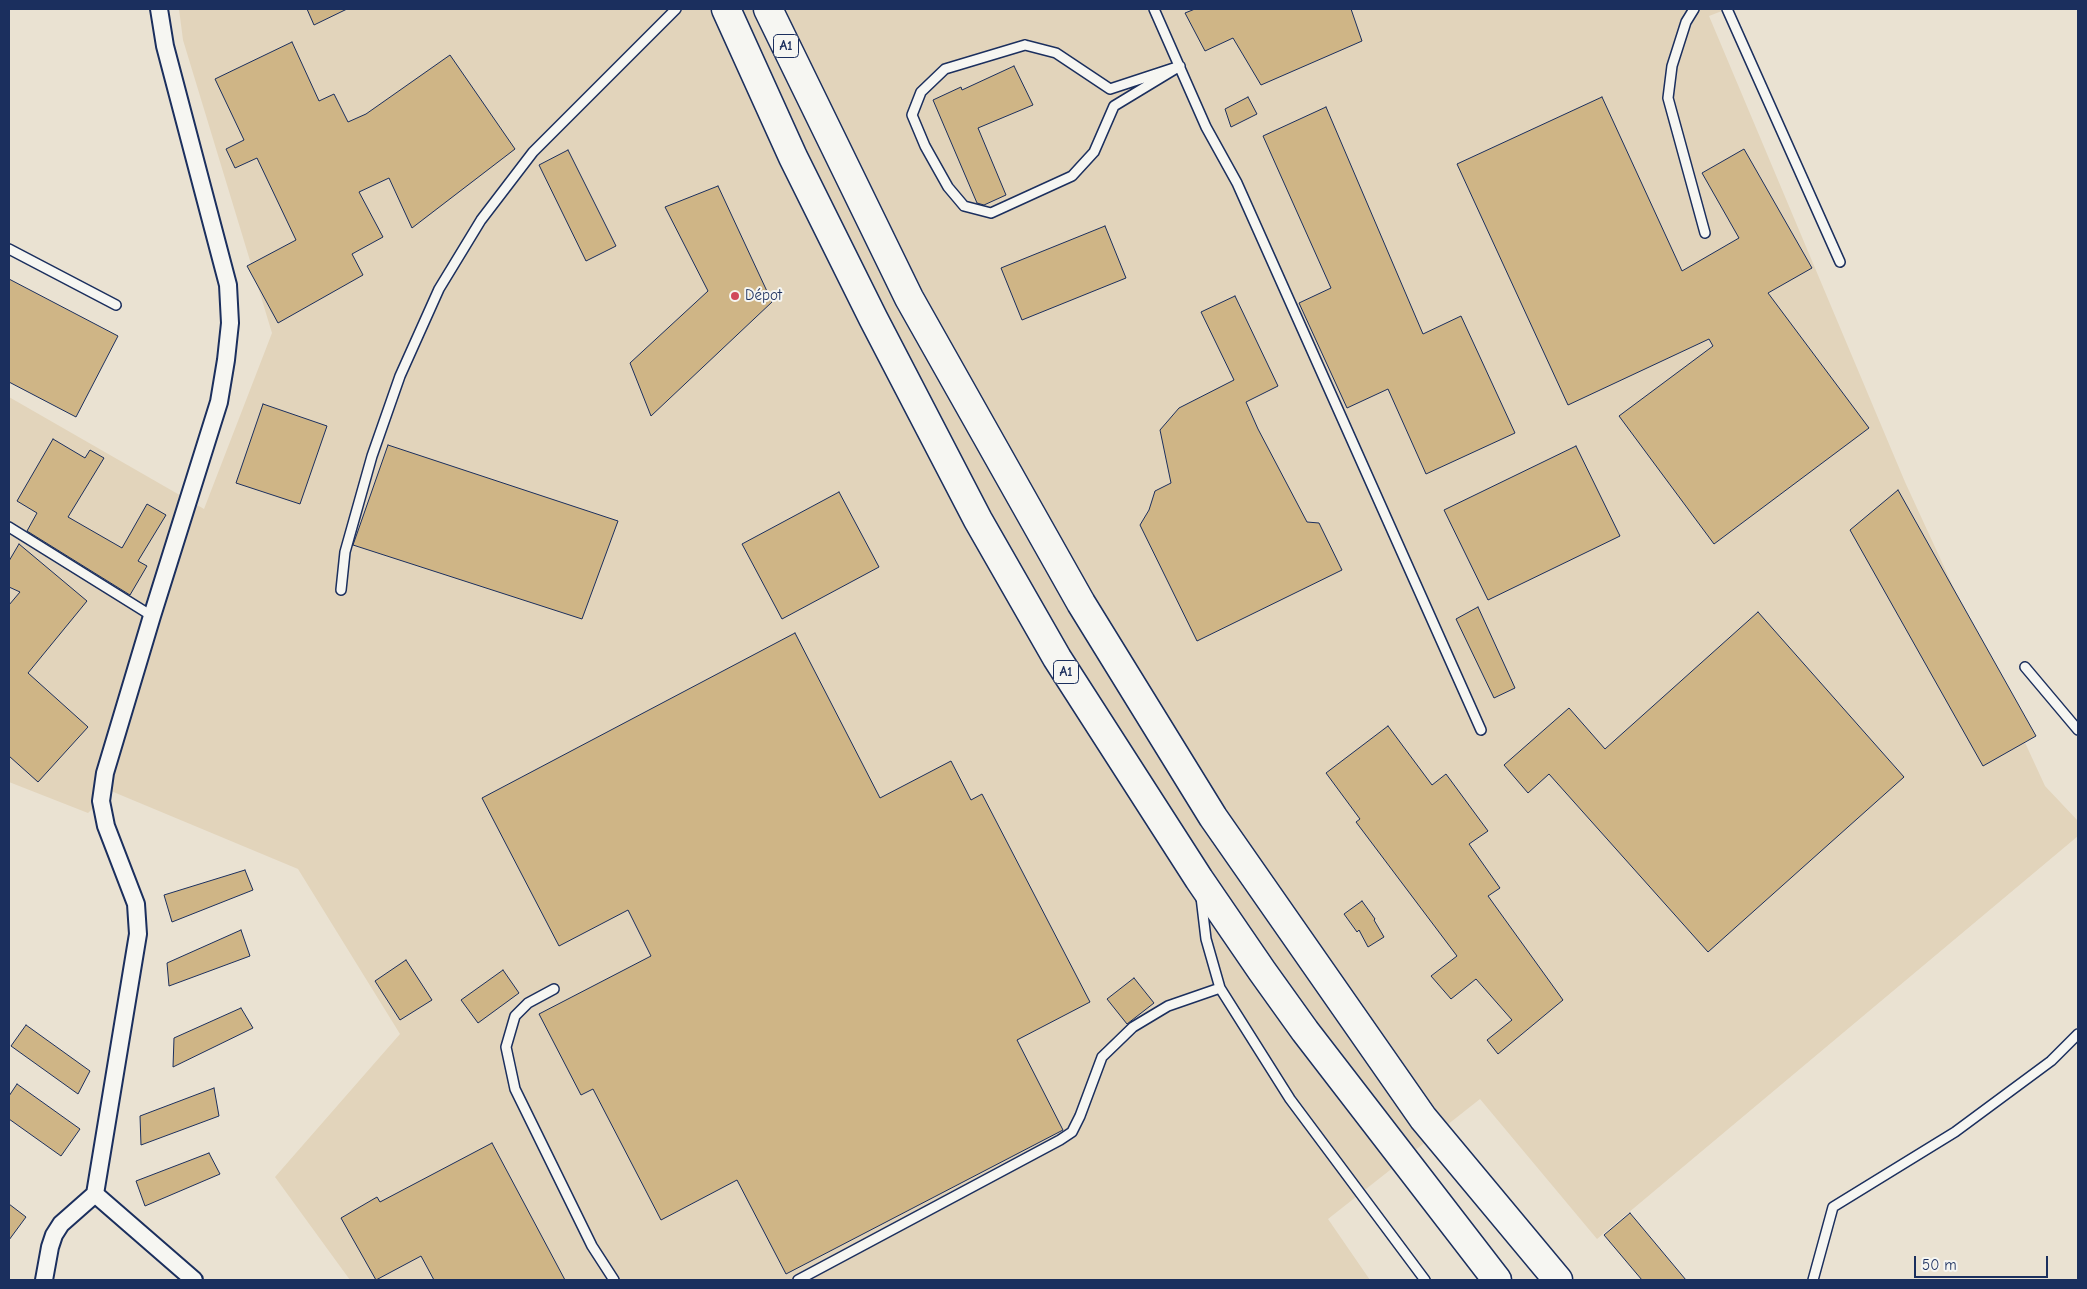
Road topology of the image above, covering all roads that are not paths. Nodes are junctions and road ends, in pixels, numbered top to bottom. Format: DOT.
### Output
graph roads {
  1 [pos="159,9"];
  2 [pos="676,9"];
  3 [pos="726,9"];
  4 [pos="768,9"];
  5 [pos="1154,9"];
  6 [pos="1694,9"];
  7 [pos="1727,9"];
  8 [pos="1180,66"];
  9 [pos="1705,233"];
  10 [pos="9,249"];
  11 [pos="1840,262"];
  12 [pos="116,305"];
  13 [pos="9,527"];
  14 [pos="341,590"];
  15 [pos="152,616"];
  16 [pos="2025,667"];
  17 [pos="1481,730"];
  18 [pos="2078,730"];
  19 [pos="1199,879"];
  20 [pos="1220,988"];
  21 [pos="554,989"];
  22 [pos="2078,1034"];
  23 [pos="95,1194"];
  24 [pos="44,1280"];
  25 [pos="194,1280"];
  26 [pos="614,1280"];
  27 [pos="798,1280"];
  28 [pos="1425,1280"];
  29 [pos="1497,1280"];
  30 [pos="1558,1280"];
  31 [pos="1813,1280"];
  1 -- 15 [label="street"];
  2 -- 14 [label="lane"];
  3 -- 19 [label="highway, A1"];
  4 -- 30 [label="highway, A1"];
  5 -- 8 [label="lane"];
  6 -- 9 [label="lane"];
  7 -- 11 [label="lane"];
  8 -- 8 [label="lane"];
  8 -- 17 [label="lane"];
  10 -- 12 [label="lane"];
  13 -- 15 [label="lane"];
  15 -- 23 [label="street"];
  16 -- 18 [label="lane"];
  19 -- 20 [label="lane"];
  19 -- 29 [label="highway, A1"];
  20 -- 27 [label="lane"];
  20 -- 28 [label="lane"];
  21 -- 26 [label="lane"];
  22 -- 31 [label="lane"];
  23 -- 24 [label="street"];
  23 -- 25 [label="street"];
}
